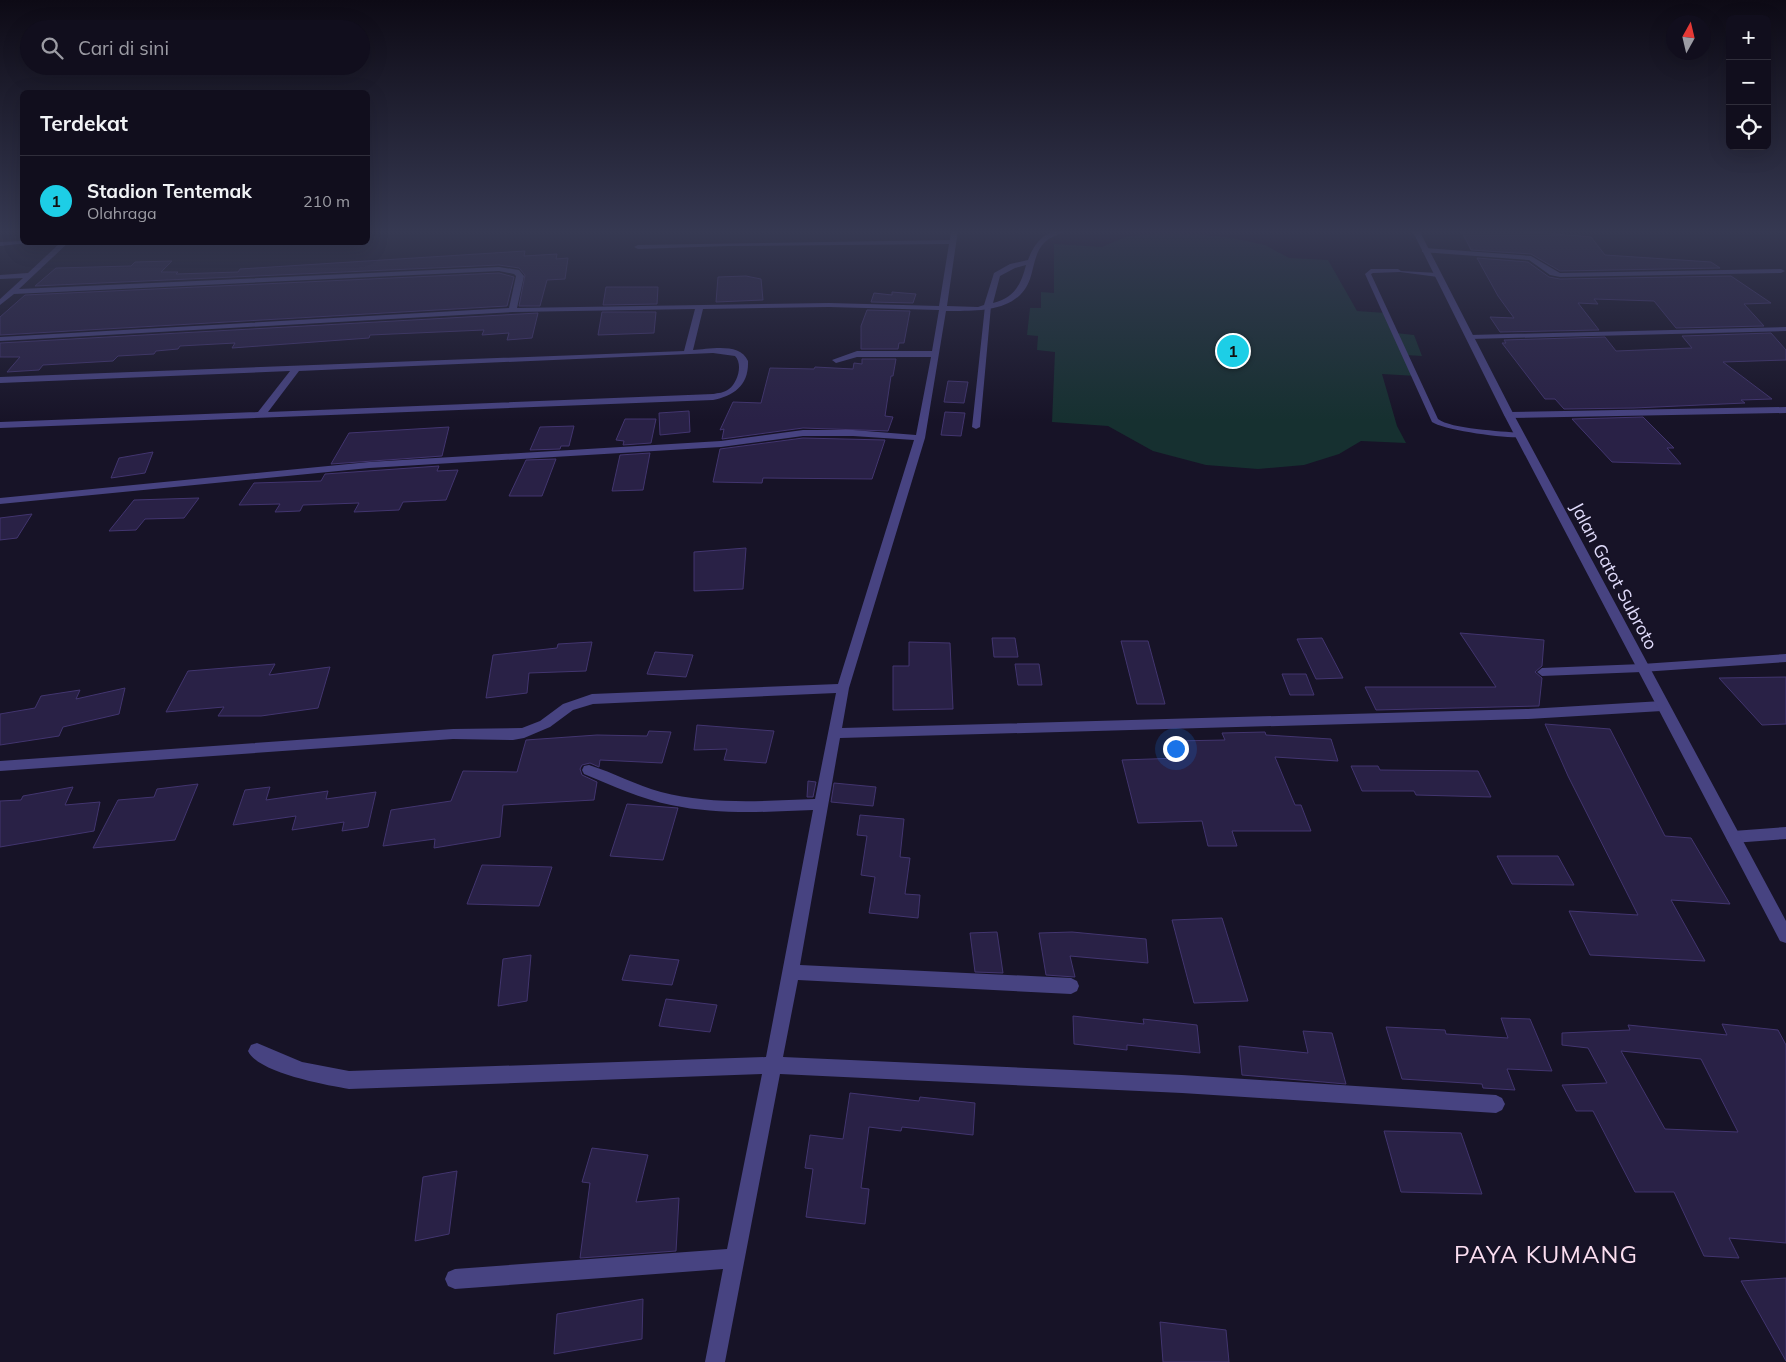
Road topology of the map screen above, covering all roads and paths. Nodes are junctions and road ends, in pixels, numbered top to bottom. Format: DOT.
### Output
graph roads {
  1 [pos="10,294"];
  2 [pos="516,294"];
  3 [pos="944,294"];
  4 [pos="992,294"];
  5 [pos="1019,294"];
  6 [pos="1377,294"];
  7 [pos="1448,294"];
  8 [pos="0,303"];
  9 [pos="942,306"];
  10 [pos="988,306"];
  11 [pos="700,307"];
  12 [pos="513,310"];
  13 [pos="1786,329"];
  14 [pos="1470,337"];
  15 [pos="0,339"];
  16 [pos="688,353"];
  17 [pos="936,354"];
  18 [pos="836,360"];
  19 [pos="297,368"];
  20 [pos="0,380"];
  21 [pos="1786,410"];
  22 [pos="260,415"];
  23 [pos="1509,415"];
  24 [pos="0,425"];
  25 [pos="976,427"];
  26 [pos="1520,435"];
  27 [pos="920,438"];
  28 [pos="0,501"];
  29 [pos="1786,658"];
  30 [pos="1642,668"];
  31 [pos="1542,672"];
  32 [pos="843,688"];
  33 [pos="1662,706"];
  34 [pos="834,733"];
  35 [pos="0,766"];
  36 [pos="589,770"];
  37 [pos="821,804"];
  38 [pos="1786,833"];
  39 [pos="1733,837"];
  40 [pos="1786,936"];
  41 [pos="791,972"];
  42 [pos="1071,986"];
  43 [pos="258,1051"];
  44 [pos="773,1065"];
  45 [pos="1496,1104"];
  46 [pos="735,1258"];
  47 [pos="456,1279"];
  48 [pos="715,1362"];
  1 -- 8 [label="street"];
  2 -- 12 [label="street"];
  3 -- 9 [label="street"];
  4 -- 10 [label="street"];
  5 -- 10 [label="street"];
  6 -- 26 [label="lane"];
  7 -- 14 [label="street, Jalan Gatot Subroto"];
  9 -- 10 [label="street"];
  9 -- 11 [label="street"];
  9 -- 17 [label="street"];
  10 -- 25 [label="lane"];
  11 -- 12 [label="street"];
  11 -- 16 [label="street"];
  12 -- 15 [label="street"];
  13 -- 14 [label="street"];
  14 -- 23 [label="street, Jalan Gatot Subroto"];
  16 -- 19 [label="street"];
  16 -- 22 [label="street"];
  17 -- 18 [label="street"];
  17 -- 27 [label="street"];
  19 -- 20 [label="street"];
  19 -- 22 [label="street"];
  21 -- 23 [label="street"];
  22 -- 24 [label="street"];
  23 -- 26 [label="street, Jalan Gatot Subroto"];
  26 -- 30 [label="street, Jalan Gatot Subroto"];
  27 -- 28 [label="street"];
  27 -- 32 [label="street"];
  29 -- 30 [label="street"];
  30 -- 31 [label="lane"];
  30 -- 33 [label="street, Jalan Gatot Subroto"];
  32 -- 34 [label="street"];
  32 -- 35 [label="street"];
  33 -- 34 [label="street"];
  33 -- 39 [label="street, Jalan Gatot Subroto"];
  34 -- 37 [label="street"];
  36 -- 37 [label="street"];
  37 -- 41 [label="street"];
  38 -- 39 [label="street"];
  39 -- 40 [label="street, Jalan Gatot Subroto"];
  41 -- 42 [label="street"];
  41 -- 44 [label="street"];
  43 -- 44 [label="street"];
  44 -- 45 [label="street"];
  44 -- 46 [label="street"];
  46 -- 47 [label="street"];
  46 -- 48 [label="street"];
}
